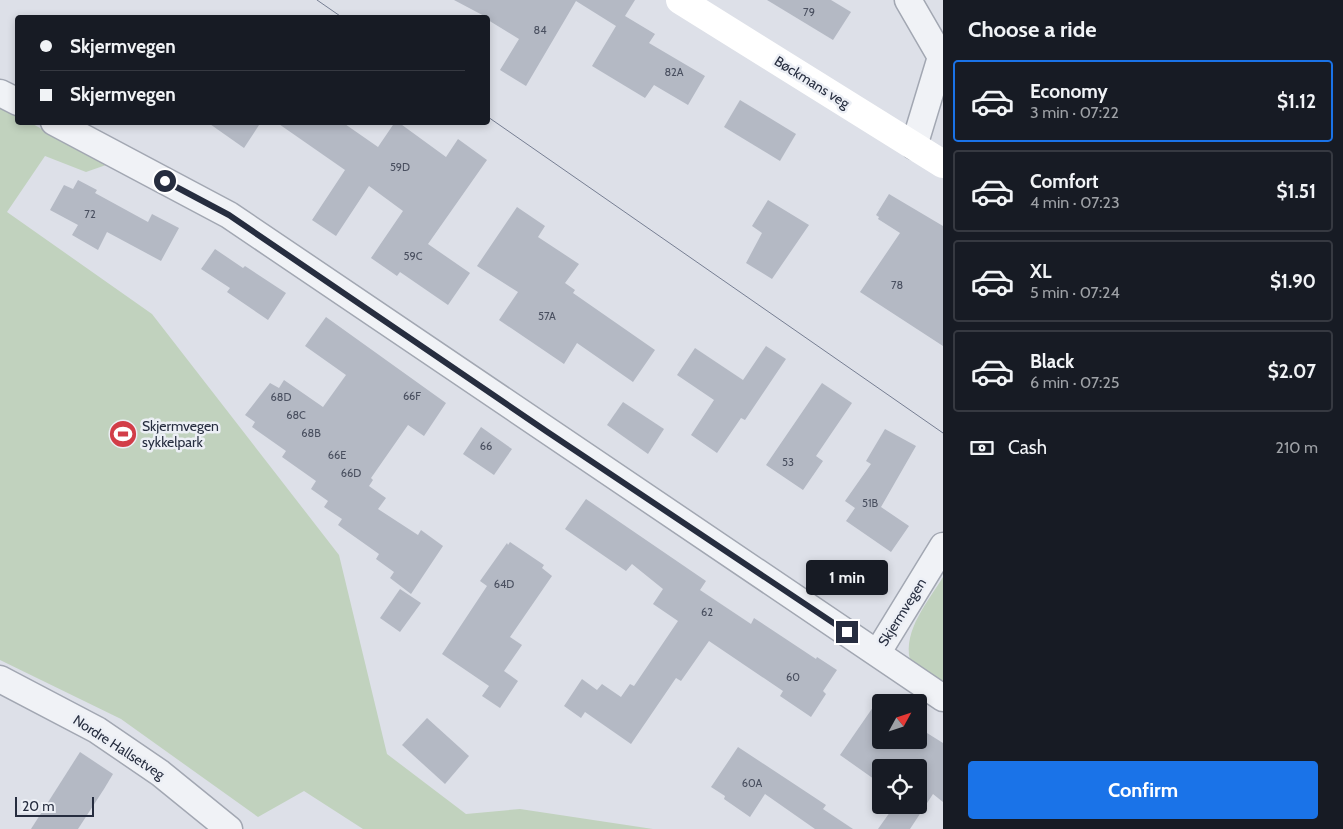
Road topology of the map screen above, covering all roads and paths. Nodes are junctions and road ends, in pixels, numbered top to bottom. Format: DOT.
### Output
graph roads {
  1 [pos="680,0"];
  2 [pos="908,0"];
  3 [pos="0,93"];
  4 [pos="15,100"];
  5 [pos="60,125"];
  6 [pos="914,146"];
  7 [pos="943,164"];
  8 [pos="943,546"];
  9 [pos="878,652"];
  10 [pos="0,679"];
  11 [pos="943,698"];
  12 [pos="229,829"];
  1 -- 6 [label="main road, Bøckmans veg"];
  2 -- 6 [label="street"];
  3 -- 4 [label="street"];
  5 -- 9 [label="street, Skjermvegen"];
  6 -- 7 [label="main road, Bøckmans veg"];
  8 -- 9 [label="street, Skjermvegen"];
  9 -- 11 [label="street, Skjermvegen"];
  10 -- 12 [label="street, Nordre Hallsetveg"];
}
